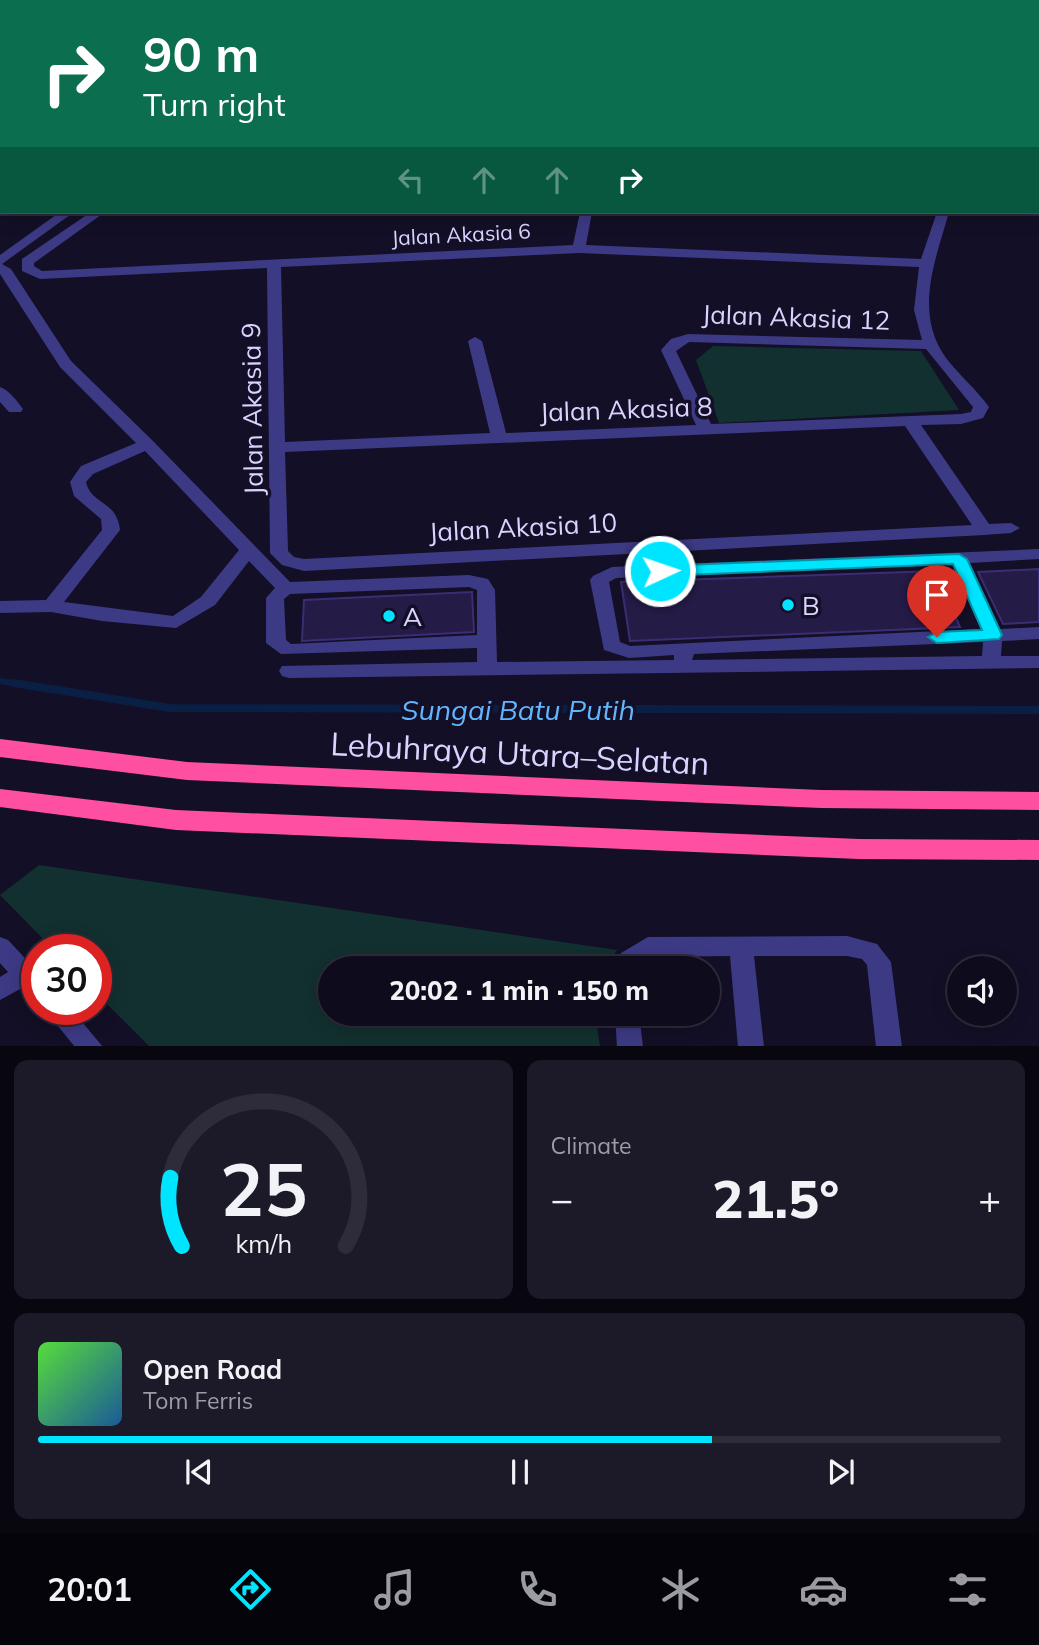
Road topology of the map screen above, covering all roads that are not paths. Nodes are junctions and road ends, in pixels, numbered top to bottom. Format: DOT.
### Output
graph roads {
  1 [pos="65,214"];
  2 [pos="96,214"];
  3 [pos="586,214"];
  4 [pos="942,214"];
  5 [pos="579,249"];
  6 [pos="0,261"];
  7 [pos="927,263"];
  8 [pos="274,265"];
  9 [pos="0,268"];
  10 [pos="475,341"];
  11 [pos="931,345"];
  12 [pos="0,392"];
  13 [pos="15,409"];
  14 [pos="910,421"];
  15 [pos="705,430"];
  16 [pos="499,438"];
  17 [pos="147,443"];
  18 [pos="277,447"];
  19 [pos="1012,528"];
  20 [pos="984,530"];
  21 [pos="248,551"];
  22 [pos="279,553"];
  23 [pos="1039,554"];
  24 [pos="959,559"];
  25 [pos="285,588"];
  26 [pos="51,606"];
  27 [pos="0,607"];
  28 [pos="1039,633"];
  29 [pos="993,635"];
  30 [pos="486,641"];
  31 [pos="684,657"];
  32 [pos="991,662"];
  33 [pos="1039,662"];
  34 [pos="487,668"];
  35 [pos="289,671"];
  36 [pos="0,748"];
  37 [pos="0,798"];
  38 [pos="1039,801"];
  39 [pos="1039,850"];
  40 [pos="0,947"];
  41 [pos="741,947"];
  42 [pos="636,956"];
  43 [pos="21,970"];
  44 [pos="21,984"];
  45 [pos="0,990"];
  46 [pos="71,1025"];
  47 [pos="628,1026"];
  48 [pos="91,1046"];
  49 [pos="629,1046"];
  50 [pos="751,1046"];
  51 [pos="889,1046"];
  1 -- 6 [label="street"];
  2 -- 8 [label="street, Jalan Akasia 6"];
  3 -- 5 [label="street"];
  4 -- 7 [label="street"];
  5 -- 7 [label="street, Jalan Akasia 6"];
  5 -- 8 [label="street, Jalan Akasia 6"];
  7 -- 11 [label="street"];
  8 -- 18 [label="street, Jalan Akasia 9"];
  9 -- 17 [label="street"];
  10 -- 16 [label="street"];
  11 -- 14 [label="street, Jalan Akasia 8"];
  11 -- 15 [label="street, Jalan Akasia 12"];
  12 -- 13 [label="street"];
  14 -- 15 [label="street, Jalan Akasia 8"];
  14 -- 20 [label="street"];
  15 -- 16 [label="street, Jalan Akasia 8"];
  16 -- 18 [label="street, Jalan Akasia 8"];
  17 -- 21 [label="street"];
  17 -- 26 [label="street"];
  18 -- 22 [label="street, Jalan Akasia 9"];
  19 -- 20 [label="street, Jalan Akasia 10"];
  20 -- 22 [label="street, Jalan Akasia 10"];
  21 -- 25 [label="street"];
  21 -- 26 [label="street"];
  23 -- 24 [label="street"];
  24 -- 29 [label="street"];
  24 -- 31 [label="street"];
  25 -- 30 [label="street"];
  25 -- 30 [label="street"];
  26 -- 27 [label="street"];
  28 -- 29 [label="street"];
  29 -- 31 [label="street"];
  29 -- 32 [label="street"];
  30 -- 34 [label="street"];
  31 -- 32 [label="street"];
  31 -- 34 [label="street"];
  32 -- 33 [label="street"];
  34 -- 35 [label="street"];
  36 -- 38 [label="highway, Lebuhraya Utara–Selatan"];
  37 -- 39 [label="highway"];
  40 -- 43 [label="street"];
  41 -- 42 [label="street"];
  41 -- 50 [label="street"];
  41 -- 51 [label="street"];
  44 -- 45 [label="street"];
  46 -- 48 [label="street"];
  47 -- 49 [label="street"];
}
